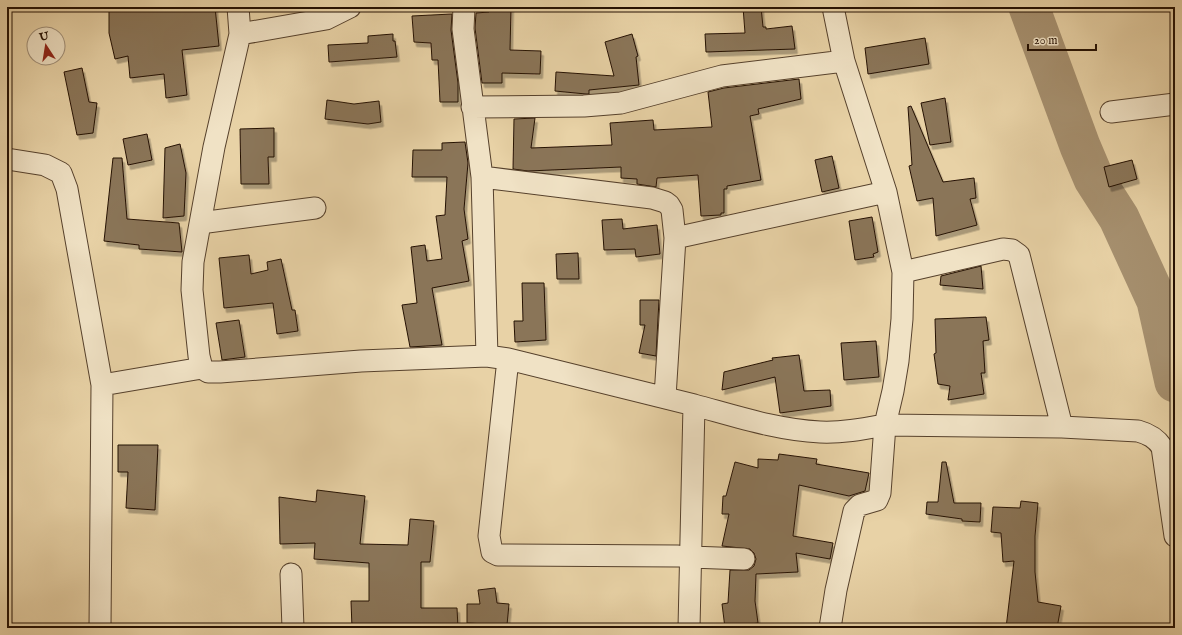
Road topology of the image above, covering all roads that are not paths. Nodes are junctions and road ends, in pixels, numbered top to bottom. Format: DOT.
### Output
graph roads {
  1 [pos="238,7"];
  2 [pos="350,7"];
  3 [pos="464,7"];
  4 [pos="833,7"];
  5 [pos="240,34"];
  6 [pos="844,61"];
  7 [pos="1175,104"];
  8 [pos="472,107"];
  9 [pos="1111,112"];
  10 [pos="7,159"];
  11 [pos="482,177"];
  12 [pos="886,192"];
  13 [pos="315,208"];
  14 [pos="200,223"];
  15 [pos="675,238"];
  16 [pos="903,272"];
  17 [pos="487,356"];
  18 [pos="508,359"];
  19 [pos="202,368"];
  20 [pos="102,385"];
  21 [pos="665,397"];
  22 [pos="694,405"];
  23 [pos="885,425"];
  24 [pos="1062,427"];
  25 [pos="1175,536"];
  26 [pos="685,557"];
  27 [pos="744,560"];
  28 [pos="291,574"];
  29 [pos="100,628"];
  30 [pos="293,628"];
  31 [pos="689,628"];
  32 [pos="830,628"];
  1 -- 5 [label="street"];
  2 -- 5 [label="street"];
  3 -- 8 [label="street"];
  4 -- 6 [label="street"];
  5 -- 14 [label="street"];
  6 -- 8 [label="street"];
  6 -- 12 [label="street"];
  7 -- 9 [label="street"];
  8 -- 11 [label="street"];
  10 -- 20 [label="street"];
  11 -- 15 [label="street"];
  11 -- 17 [label="street"];
  12 -- 15 [label="street"];
  12 -- 16 [label="street"];
  13 -- 14 [label="street"];
  14 -- 19 [label="street"];
  15 -- 21 [label="street"];
  16 -- 23 [label="street"];
  16 -- 24 [label="street"];
  17 -- 18 [label="street"];
  17 -- 19 [label="street"];
  18 -- 21 [label="street"];
  18 -- 26 [label="street"];
  19 -- 20 [label="street"];
  20 -- 29 [label="street"];
  21 -- 22 [label="street"];
  22 -- 23 [label="street"];
  22 -- 26 [label="street"];
  23 -- 24 [label="street"];
  23 -- 32 [label="street"];
  24 -- 25 [label="street"];
  26 -- 27 [label="street"];
  26 -- 31 [label="street"];
  28 -- 30 [label="street"];
}
